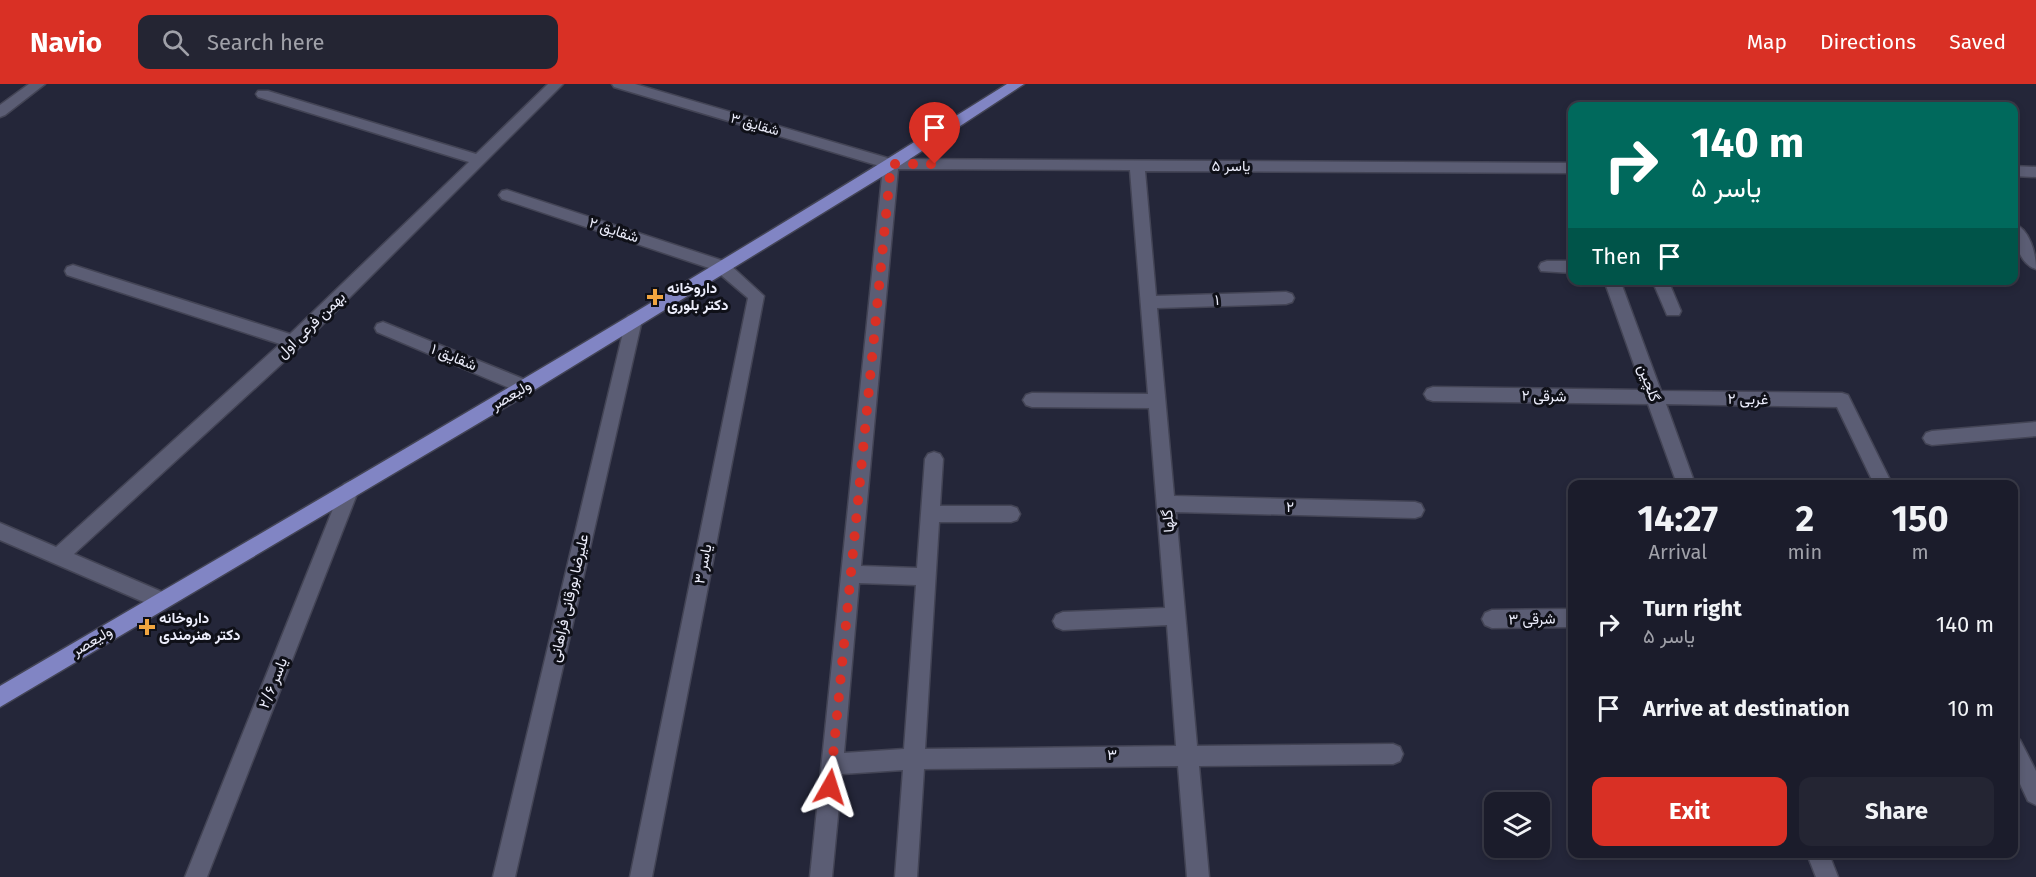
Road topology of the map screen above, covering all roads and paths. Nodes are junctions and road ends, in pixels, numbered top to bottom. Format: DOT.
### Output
graph roads {
  1 [pos="38,84"];
  2 [pos="556,84"];
  3 [pos="619,84"];
  4 [pos="1017,84"];
  5 [pos="263,94"];
  6 [pos="0,112"];
  7 [pos="480,160"];
  8 [pos="891,164"];
  9 [pos="1137,166"];
  10 [pos="1568,169"];
  11 [pos="2018,171"];
  12 [pos="2036,172"];
  13 [pos="507,195"];
  14 [pos="2018,236"];
  15 [pos="2036,263"];
  16 [pos="721,266"];
  17 [pos="1547,267"];
  18 [pos="1568,267"];
  19 [pos="73,271"];
  20 [pos="1614,285"];
  21 [pos="1662,285"];
  22 [pos="1286,298"];
  23 [pos="1148,302"];
  24 [pos="1673,310"];
  25 [pos="634,320"];
  26 [pos="383,328"];
  27 [pos="294,342"];
  28 [pos="525,387"];
  29 [pos="1433,394"];
  30 [pos="1654,397"];
  31 [pos="1032,400"];
  32 [pos="1157,401"];
  33 [pos="2036,429"];
  34 [pos="1932,438"];
  35 [pos="934,459"];
  36 [pos="1685,480"];
  37 [pos="1881,480"];
  38 [pos="350,489"];
  39 [pos="1166,504"];
  40 [pos="1415,510"];
  41 [pos="930,514"];
  42 [pos="1011,514"];
  43 [pos="0,531"];
  44 [pos="58,557"];
  45 [pos="849,574"];
  46 [pos="926,577"];
  47 [pos="160,600"];
  48 [pos="1176,616"];
  49 [pos="1568,618"];
  50 [pos="1492,619"];
  51 [pos="1063,621"];
  52 [pos="0,697"];
  53 [pos="1187,754"];
  54 [pos="1393,754"];
  55 [pos="2018,757"];
  56 [pos="914,759"];
  57 [pos="832,764"];
  58 [pos="2036,794"];
  59 [pos="1820,858"];
  60 [pos="196,877"];
  61 [pos="504,877"];
  62 [pos="641,877"];
  63 [pos="821,877"];
  64 [pos="906,877"];
  65 [pos="1198,877"];
  66 [pos="1827,877"];
  1 -- 6 [label="street"];
  2 -- 7 [label="street, بهمن فرعی اول"];
  3 -- 8 [label="street, شقایق ۳"];
  4 -- 8 [label="main road, ولیعصر"];
  5 -- 7 [label="street"];
  7 -- 27 [label="street, بهمن فرعی اول"];
  8 -- 9 [label="street, یاسر ۵"];
  8 -- 16 [label="main road, ولیعصر"];
  8 -- 45 [label="street"];
  9 -- 10 [label="street, یاسر ۵"];
  9 -- 23 [label="street, گلها"];
  11 -- 12 [label="street"];
  13 -- 16 [label="street, شقایق ۲"];
  14 -- 15 [label="street"];
  16 -- 25 [label="main road, ولیعصر"];
  16 -- 62 [label="street, یاسر ۳"];
  17 -- 18 [label="street"];
  19 -- 27 [label="street"];
  20 -- 30 [label="street, گلچین"];
  21 -- 24 [label="street"];
  22 -- 23 [label="street, ۱"];
  23 -- 32 [label="street, گلها"];
  25 -- 28 [label="main road, ولیعصر"];
  25 -- 61 [label="street, علیرضا بورقانی فراهانی"];
  26 -- 28 [label="street, شقایق ۱"];
  27 -- 44 [label="street, بهمن فرعی اول"];
  28 -- 38 [label="main road, ولیعصر"];
  29 -- 30 [label="street, ۲ شرقی"];
  30 -- 36 [label="street, گلچین"];
  30 -- 37 [label="street, ۲ غربی"];
  31 -- 32 [label="street"];
  32 -- 39 [label="street, گلها"];
  33 -- 34 [label="street"];
  35 -- 41 [label="street"];
  38 -- 47 [label="main road, ولیعصر"];
  38 -- 60 [label="street, یاسر ۲/۶"];
  39 -- 40 [label="street, ۲"];
  39 -- 48 [label="street, گلها"];
  41 -- 42 [label="street"];
  41 -- 46 [label="street"];
  43 -- 44 [label="street"];
  44 -- 47 [label="street"];
  45 -- 46 [label="street"];
  45 -- 57 [label="street"];
  46 -- 56 [label="street"];
  47 -- 52 [label="main road, ولیعصر"];
  48 -- 51 [label="street"];
  48 -- 53 [label="street, گلها"];
  49 -- 50 [label="street, ۳ شرقی"];
  53 -- 54 [label="street, ۳"];
  53 -- 56 [label="street, ۳"];
  53 -- 65 [label="street, گلها"];
  55 -- 58 [label="street"];
  56 -- 57 [label="street, ۳"];
  56 -- 64 [label="street"];
  57 -- 63 [label="street"];
  59 -- 66 [label="street"];
}
